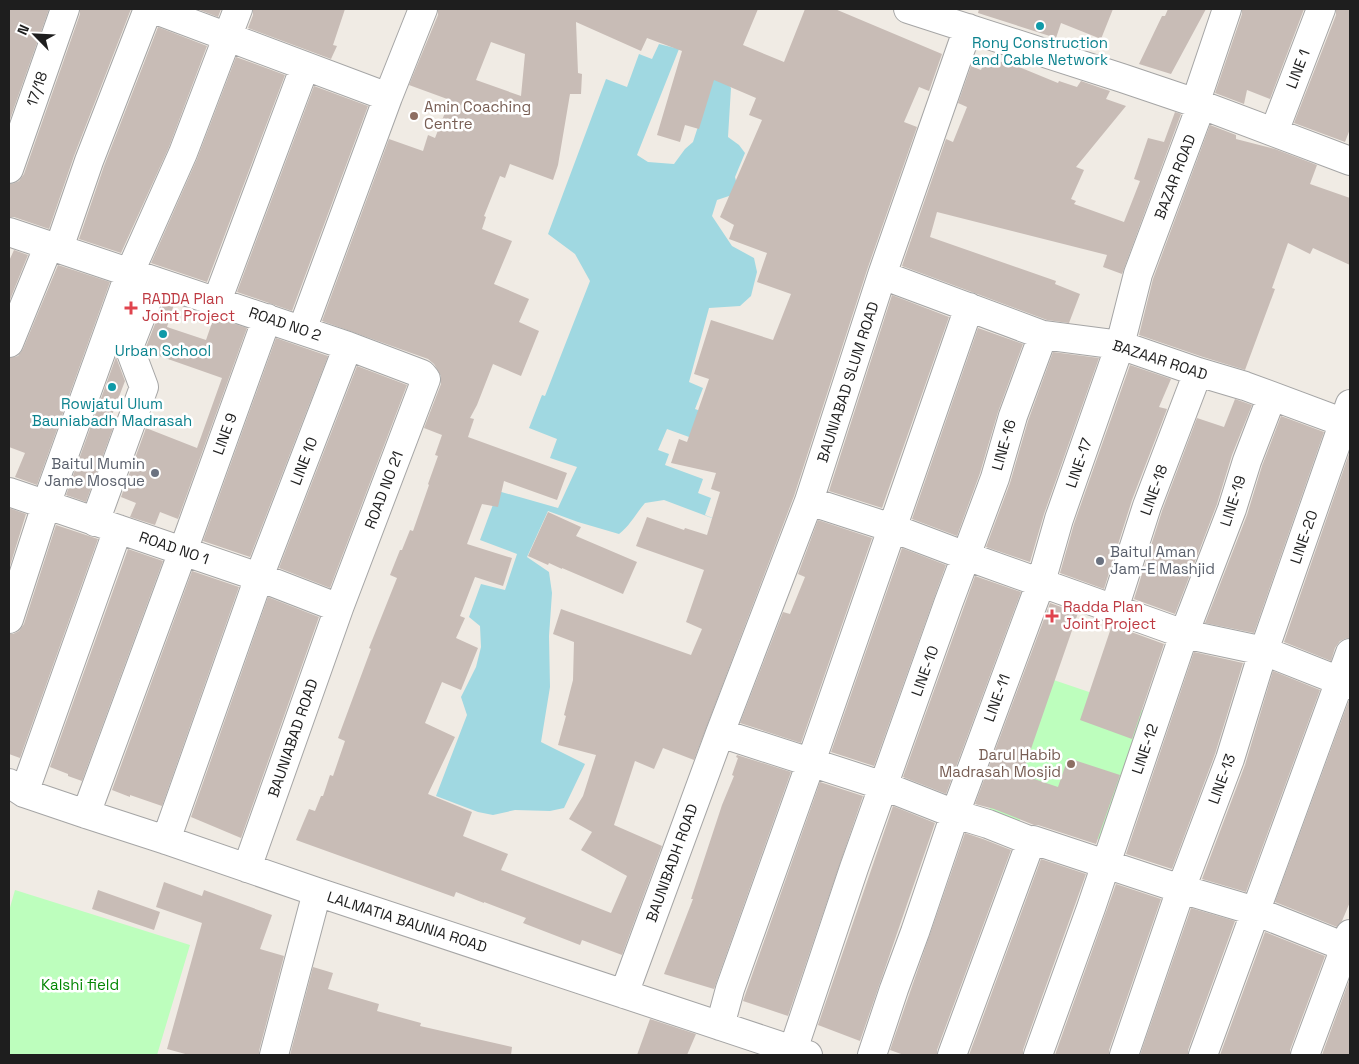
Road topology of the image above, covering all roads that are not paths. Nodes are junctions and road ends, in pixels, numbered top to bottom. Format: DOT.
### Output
graph roads {
  1 [pos="65,9"];
  2 [pos="148,9"];
  3 [pos="153,9"];
  4 [pos="238,9"];
  5 [pos="423,9"];
  6 [pos="908,9"];
  7 [pos="1227,9"];
  8 [pos="1321,9"];
  9 [pos="968,28"];
  10 [pos="227,36"];
  11 [pos="305,66"];
  12 [pos="388,97"];
  13 [pos="1200,104"];
  14 [pos="1275,131"];
  15 [pos="1350,161"];
  16 [pos="9,169"];
  17 [pos="9,232"];
  18 [pos="54,247"];
  19 [pos="882,275"];
  20 [pos="143,276"];
  21 [pos="217,301"];
  22 [pos="969,307"];
  23 [pos="267,318"];
  24 [pos="302,330"];
  25 [pos="1043,335"];
  26 [pos="9,343"];
  27 [pos="1120,344"];
  28 [pos="348,346"];
  29 [pos="1198,372"];
  30 [pos="422,374"];
  31 [pos="1272,396"];
  32 [pos="1348,417"];
  33 [pos="9,492"];
  34 [pos="809,501"];
  35 [pos="46,505"];
  36 [pos="105,519"];
  37 [pos="892,528"];
  38 [pos="183,551"];
  39 [pos="966,556"];
  40 [pos="259,577"];
  41 [pos="1041,582"];
  42 [pos="339,608"];
  43 [pos="1114,609"];
  44 [pos="9,619"];
  45 [pos="1184,634"];
  46 [pos="1350,653"];
  47 [pos="1261,659"];
  48 [pos="1345,683"];
  49 [pos="720,733"];
  50 [pos="811,762"];
  51 [pos="884,786"];
  52 [pos="16,788"];
  53 [pos="86,814"];
  54 [pos="955,814"];
  55 [pos="166,840"];
  56 [pos="1031,841"];
  57 [pos="1105,864"];
  58 [pos="247,868"];
  59 [pos="1181,888"];
  60 [pos="317,892"];
  61 [pos="1255,911"];
  62 [pos="1349,943"];
  63 [pos="624,994"];
  64 [pos="720,1026"];
  65 [pos="800,1053"];
  66 [pos="274,1055"];
  67 [pos="872,1055"];
  68 [pos="952,1055"];
  69 [pos="1038,1055"];
  70 [pos="1124,1055"];
  71 [pos="1203,1055"];
  72 [pos="1305,1055"];
  1 -- 16 [label="street, 17/18"];
  2 -- 18 [label="street"];
  3 -- 10 [label="street"];
  4 -- 10 [label="street"];
  5 -- 12 [label="street"];
  6 -- 9 [label="street"];
  7 -- 13 [label="street, BAZAR ROAD"];
  8 -- 14 [label="street, LINE 1"];
  9 -- 13 [label="street"];
  9 -- 19 [label="street, BAUNIABAD SLUM ROAD"];
  10 -- 11 [label="street"];
  10 -- 20 [label="street"];
  11 -- 12 [label="street"];
  11 -- 21 [label="street"];
  12 -- 24 [label="street"];
  13 -- 14 [label="street"];
  13 -- 27 [label="street, BAZAR ROAD"];
  14 -- 15 [label="street"];
  17 -- 18 [label="street"];
  18 -- 20 [label="street, ROAD NO 2"];
  18 -- 26 [label="street"];
  19 -- 22 [label="street, BAZAAR ROAD"];
  19 -- 34 [label="street, BAUNIABAD SLUM ROAD"];
  20 -- 21 [label="street, ROAD NO 2"];
  20 -- 35 [label="street"];
  20 -- 36 [label="street"];
  21 -- 23 [label="street, ROAD NO 2"];
  22 -- 25 [label="street, BAZAAR ROAD"];
  22 -- 37 [label="street"];
  23 -- 24 [label="street, ROAD NO 2"];
  23 -- 38 [label="street, LINE 9"];
  24 -- 28 [label="street, ROAD NO 2"];
  25 -- 27 [label="street, BAZAAR ROAD"];
  25 -- 39 [label="street, LINE-16"];
  27 -- 29 [label="street, BAZAAR ROAD"];
  27 -- 41 [label="street, LINE-17"];
  28 -- 30 [label="street, ROAD NO 2"];
  28 -- 40 [label="street, LINE 10"];
  29 -- 31 [label="street, BAZAAR ROAD"];
  29 -- 43 [label="street, LINE-18"];
  30 -- 42 [label="street, ROAD NO 21"];
  31 -- 32 [label="street, BAZAAR ROAD"];
  31 -- 45 [label="street, LINE-19"];
  32 -- 47 [label="street, LINE-20"];
  33 -- 35 [label="street, ROAD NO 1"];
  34 -- 37 [label="street"];
  34 -- 49 [label="street, BAUNIABAD SLUM ROAD"];
  35 -- 36 [label="street, ROAD NO 1"];
  35 -- 44 [label="street"];
  36 -- 38 [label="street, ROAD NO 1"];
  36 -- 52 [label="street"];
  37 -- 39 [label="street"];
  37 -- 50 [label="street"];
  38 -- 40 [label="street, ROAD NO 1"];
  38 -- 53 [label="street, LINE 9"];
  39 -- 41 [label="street"];
  39 -- 51 [label="street, LINE-10"];
  40 -- 42 [label="street, ROAD NO 1"];
  40 -- 55 [label="street, LINE 10"];
  41 -- 43 [label="street"];
  41 -- 54 [label="street, LINE-11"];
  42 -- 58 [label="street, BAUNIABAD ROAD"];
  43 -- 45 [label="street"];
  45 -- 47 [label="street"];
  45 -- 57 [label="street, LINE-12"];
  46 -- 48 [label="street"];
  47 -- 48 [label="street"];
  47 -- 59 [label="street, LINE-13"];
  48 -- 61 [label="street"];
  49 -- 50 [label="street"];
  49 -- 63 [label="street, BAUNIBADH ROAD"];
  50 -- 51 [label="street"];
  50 -- 64 [label="street"];
  51 -- 54 [label="street"];
  51 -- 65 [label="street, LINE-10"];
  52 -- 53 [label="street, LALMATIA BAUNIA ROAD"];
  53 -- 55 [label="street, LALMATIA BAUNIA ROAD"];
  54 -- 56 [label="street"];
  54 -- 67 [label="street, LINE-11"];
  55 -- 58 [label="street, LALMATIA BAUNIA ROAD"];
  56 -- 57 [label="street"];
  56 -- 68 [label="street"];
  57 -- 59 [label="street"];
  57 -- 69 [label="street, LINE-12"];
  58 -- 60 [label="street, LALMATIA BAUNIA ROAD"];
  59 -- 61 [label="street"];
  59 -- 70 [label="street, LINE-13"];
  60 -- 63 [label="street, LALMATIA BAUNIA ROAD"];
  60 -- 66 [label="street"];
  61 -- 62 [label="street"];
  61 -- 71 [label="street"];
  62 -- 72 [label="street"];
  63 -- 64 [label="street, LALMATIA BAUNIA ROAD"];
  64 -- 65 [label="street, LALMATIA BAUNIA ROAD"];
}
